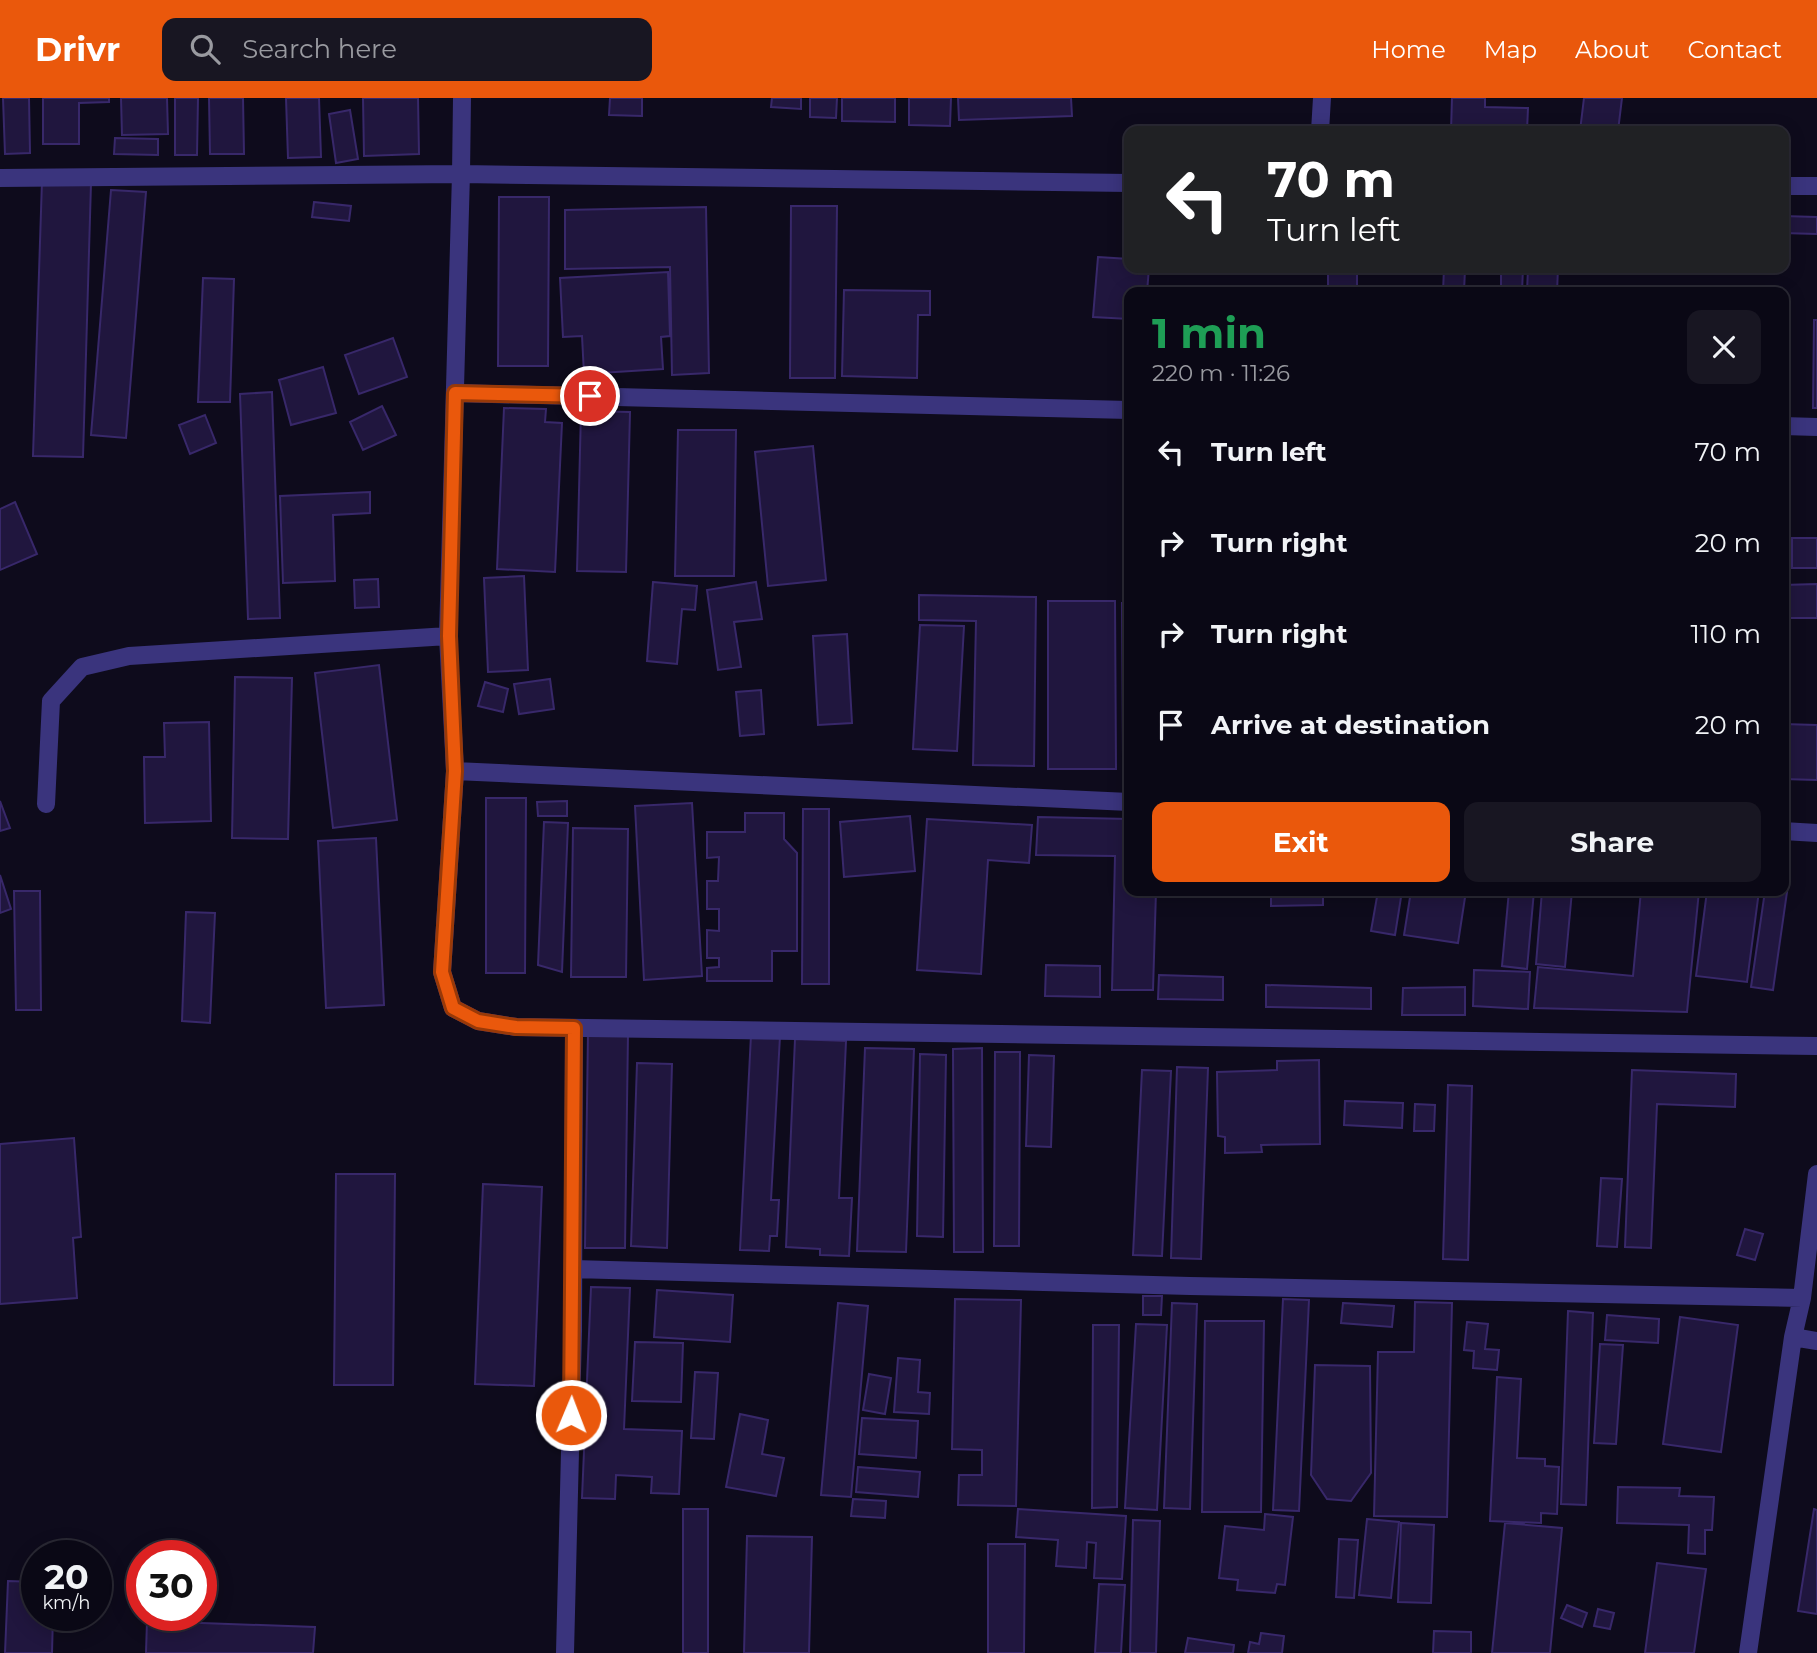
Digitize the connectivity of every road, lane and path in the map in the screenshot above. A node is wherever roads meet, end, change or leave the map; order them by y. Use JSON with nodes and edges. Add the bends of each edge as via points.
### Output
{"nodes":[{"id":1,"x":462,"y":98,"type":"edge"},
{"id":2,"x":1322,"y":98,"type":"edge"},
{"id":3,"x":1320,"y":126,"type":"edge"},
{"id":4,"x":461,"y":174,"type":"junction"},
{"id":5,"x":0,"y":178,"type":"edge"},
{"id":6,"x":1124,"y":183,"type":"edge"},
{"id":7,"x":1789,"y":186,"type":"edge"},
{"id":8,"x":1817,"y":186,"type":"edge"},
{"id":9,"x":455,"y":393,"type":"junction"},
{"id":10,"x":1124,"y":410,"type":"edge"},
{"id":11,"x":1789,"y":426,"type":"edge"},
{"id":12,"x":1817,"y":427,"type":"edge"},
{"id":13,"x":449,"y":636,"type":"junction"},
{"id":14,"x":455,"y":771,"type":"junction"},
{"id":15,"x":1124,"y":802,"type":"edge"},
{"id":16,"x":47,"y":804,"type":"dead end"},
{"id":17,"x":1789,"y":831,"type":"edge"},
{"id":18,"x":1817,"y":833,"type":"edge"},
{"id":19,"x":574,"y":1028,"type":"junction"},
{"id":20,"x":1817,"y":1046,"type":"edge"},
{"id":21,"x":1817,"y":1174,"type":"edge"},
{"id":22,"x":573,"y":1269,"type":"junction"},
{"id":23,"x":1802,"y":1298,"type":"junction"},
{"id":24,"x":1793,"y":1337,"type":"junction"},
{"id":25,"x":1817,"y":1341,"type":"edge"},
{"id":26,"x":565,"y":1653,"type":"edge"},
{"id":27,"x":1748,"y":1653,"type":"edge"}],
"edges":[{"from":1,"to":4,"type":"street"},
{"from":2,"to":3,"type":"street"},
{"from":4,"to":5,"type":"street"},
{"from":4,"to":6,"type":"street"},
{"from":4,"to":9,"type":"street"},
{"from":7,"to":8,"type":"street"},
{"from":9,"to":10,"type":"street"},
{"from":9,"to":13,"type":"street"},
{"from":11,"to":12,"type":"street"},
{"from":13,"to":14,"type":"street"},
{"from":13,"to":16,"type":"street","via":[[129,656],[82,667],[51,701]]},
{"from":14,"to":15,"type":"street"},
{"from":14,"to":19,"type":"street","via":[[442,972],[453,1008],[478,1021]]},
{"from":17,"to":18,"type":"street"},
{"from":19,"to":20,"type":"street"},
{"from":19,"to":22,"type":"street"},
{"from":21,"to":23,"type":"street"},
{"from":22,"to":23,"type":"street"},
{"from":22,"to":26,"type":"street"},
{"from":23,"to":24,"type":"street"},
{"from":24,"to":25,"type":"street"},
{"from":24,"to":27,"type":"street"}]}
